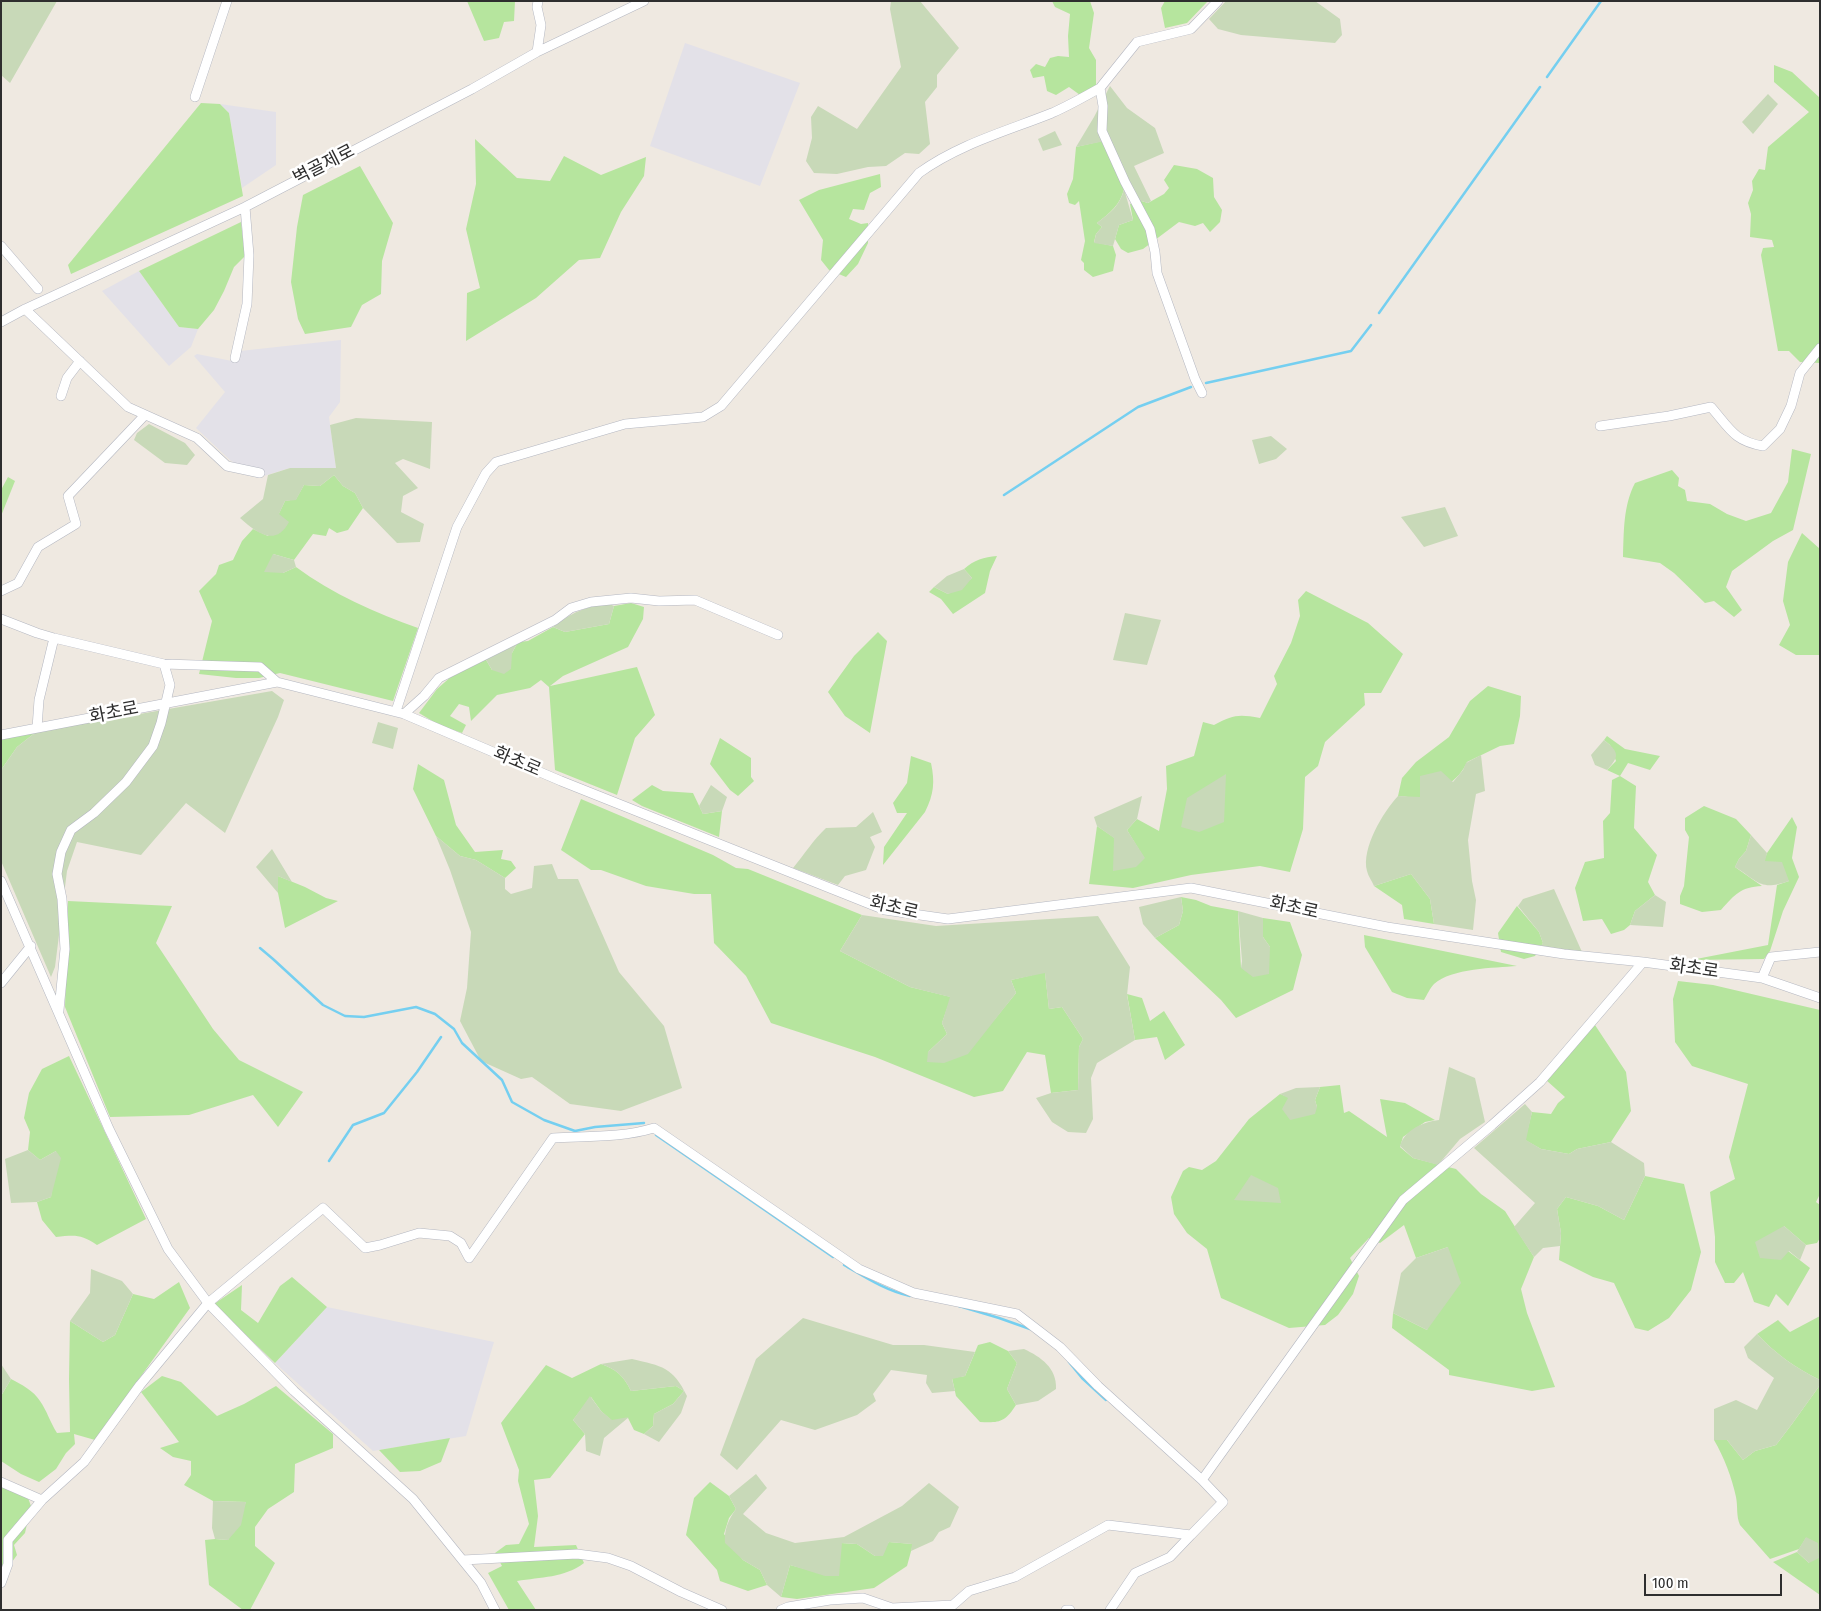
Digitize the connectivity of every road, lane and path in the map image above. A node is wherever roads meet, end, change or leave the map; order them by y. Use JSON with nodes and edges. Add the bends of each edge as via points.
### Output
{"nodes":[{"id":1,"x":227,"y":1,"type":"edge"},
{"id":2,"x":538,"y":1,"type":"edge"},
{"id":3,"x":644,"y":1,"type":"edge"},
{"id":4,"x":1218,"y":1,"type":"edge"},
{"id":5,"x":537,"y":52,"type":"junction"},
{"id":6,"x":1100,"y":88,"type":"junction"},
{"id":7,"x":195,"y":97,"type":"dead end"},
{"id":8,"x":245,"y":207,"type":"junction"},
{"id":9,"x":1,"y":246,"type":"edge"},
{"id":10,"x":38,"y":289,"type":"dead end"},
{"id":11,"x":25,"y":309,"type":"junction"},
{"id":12,"x":1,"y":322,"type":"edge"},
{"id":13,"x":1820,"y":348,"type":"edge"},
{"id":14,"x":235,"y":358,"type":"dead end"},
{"id":15,"x":80,"y":361,"type":"junction"},
{"id":16,"x":1202,"y":393,"type":"dead end"},
{"id":17,"x":61,"y":396,"type":"dead end"},
{"id":18,"x":145,"y":416,"type":"junction"},
{"id":19,"x":1600,"y":426,"type":"dead end"},
{"id":20,"x":260,"y":473,"type":"dead end"},
{"id":21,"x":1,"y":591,"type":"edge"},
{"id":22,"x":1,"y":618,"type":"edge"},
{"id":23,"x":778,"y":635,"type":"dead end"},
{"id":24,"x":54,"y":638,"type":"junction"},
{"id":25,"x":164,"y":664,"type":"junction"},
{"id":26,"x":278,"y":682,"type":"junction"},
{"id":27,"x":166,"y":703,"type":"junction"},
{"id":28,"x":400,"y":713,"type":"junction"},
{"id":29,"x":37,"y":728,"type":"junction"},
{"id":30,"x":1,"y":735,"type":"edge"},
{"id":31,"x":1,"y":880,"type":"edge"},
{"id":32,"x":31,"y":946,"type":"junction"},
{"id":33,"x":1820,"y":952,"type":"edge"},
{"id":34,"x":1643,"y":962,"type":"junction"},
{"id":35,"x":1762,"y":978,"type":"junction"},
{"id":36,"x":1,"y":983,"type":"edge"},
{"id":37,"x":1820,"y":998,"type":"edge"},
{"id":38,"x":59,"y":1012,"type":"junction"},
{"id":39,"x":208,"y":1303,"type":"junction"},
{"id":40,"x":1202,"y":1480,"type":"junction"},
{"id":41,"x":1,"y":1482,"type":"edge"},
{"id":42,"x":42,"y":1500,"type":"junction"},
{"id":43,"x":1191,"y":1535,"type":"junction"},
{"id":44,"x":463,"y":1560,"type":"junction"},
{"id":45,"x":1,"y":1583,"type":"edge"},
{"id":46,"x":495,"y":1610,"type":"edge"},
{"id":47,"x":722,"y":1610,"type":"edge"},
{"id":48,"x":781,"y":1610,"type":"edge"},
{"id":49,"x":1066,"y":1610,"type":"edge"},
{"id":50,"x":1070,"y":1610,"type":"edge"},
{"id":51,"x":1110,"y":1610,"type":"edge"}],
"edges":[{"from":1,"to":7,"type":"street"},
{"from":2,"to":5,"type":"street","via":[[541,24]]},
{"from":3,"to":5,"type":"street","name":"벽골제로"},
{"from":4,"to":6,"type":"street","via":[[1191,29],[1137,42]]},
{"from":5,"to":8,"type":"street","name":"벽골제로"},
{"from":6,"to":16,"type":"street","via":[[1102,131],[1150,229],[1157,273]]},
{"from":6,"to":28,"type":"street","via":[[1052,112],[973,142],[920,172],[721,406],[703,417],[625,424],[496,462],[486,473],[457,527]]},
{"from":8,"to":11,"type":"street","name":"벽골제로"},
{"from":8,"to":14,"type":"street","via":[[249,255],[247,304]]},
{"from":9,"to":10,"type":"street"},
{"from":11,"to":12,"type":"street","name":"벽골제로"},
{"from":11,"to":15,"type":"street"},
{"from":13,"to":19,"type":"street","via":[[1800,373],[1791,406],[1780,429],[1764,446],[1739,439],[1711,407]]},
{"from":15,"to":17,"type":"street","via":[[67,378]]},
{"from":15,"to":18,"type":"street","via":[[128,407]]},
{"from":18,"to":20,"type":"street","via":[[197,438],[227,466]]},
{"from":18,"to":21,"type":"street","via":[[68,496],[76,524],[38,547],[18,583]]},
{"from":22,"to":24,"type":"street"},
{"from":23,"to":28,"type":"street","via":[[695,600],[631,598],[591,602],[571,608],[555,620],[439,678],[424,696]]},
{"from":24,"to":25,"type":"street"},
{"from":24,"to":29,"type":"street","via":[[38,700]]},
{"from":25,"to":26,"type":"street","via":[[260,667]]},
{"from":25,"to":27,"type":"street","via":[[170,685]]},
{"from":26,"to":27,"type":"street","name":"화초로"},
{"from":26,"to":28,"type":"street","name":"화초로"},
{"from":27,"to":29,"type":"street","name":"화초로"},
{"from":27,"to":38,"type":"street","via":[[152,746],[126,782],[71,830],[61,852],[57,874],[62,899],[64,949]]},
{"from":28,"to":34,"type":"street","name":"화초로","via":[[885,910],[948,919],[1191,888],[1387,928]]},
{"from":29,"to":30,"type":"street","name":"화초로"},
{"from":31,"to":32,"type":"street"},
{"from":32,"to":36,"type":"street"},
{"from":32,"to":38,"type":"street"},
{"from":33,"to":35,"type":"street","via":[[1770,957]]},
{"from":34,"to":35,"type":"street","name":"화초로"},
{"from":34,"to":40,"type":"street","via":[[1540,1082],[1402,1200]]},
{"from":35,"to":37,"type":"street","name":"화초로"},
{"from":38,"to":39,"type":"street","via":[[109,1129],[168,1249]]},
{"from":39,"to":40,"type":"street","via":[[322,1208],[365,1248],[419,1233],[442,1235],[461,1243],[469,1258],[553,1138],[602,1137],[654,1128],[858,1269],[914,1293],[1017,1314],[1060,1347]]},
{"from":39,"to":42,"type":"street","via":[[140,1385],[84,1462]]},
{"from":39,"to":44,"type":"street","via":[[294,1391],[413,1499]]},
{"from":40,"to":43,"type":"street","via":[[1223,1502]]},
{"from":41,"to":42,"type":"street"},
{"from":42,"to":45,"type":"street","via":[[8,1540],[8,1564]]},
{"from":43,"to":48,"type":"street","via":[[1108,1525],[1015,1577],[969,1591],[953,1605],[892,1608],[864,1598],[830,1600]]},
{"from":43,"to":51,"type":"street","via":[[1170,1556],[1134,1573]]},
{"from":44,"to":46,"type":"street","via":[[481,1583]]},
{"from":44,"to":47,"type":"street","via":[[577,1554],[608,1558]]},
{"from":49,"to":50,"type":"street"}]}
